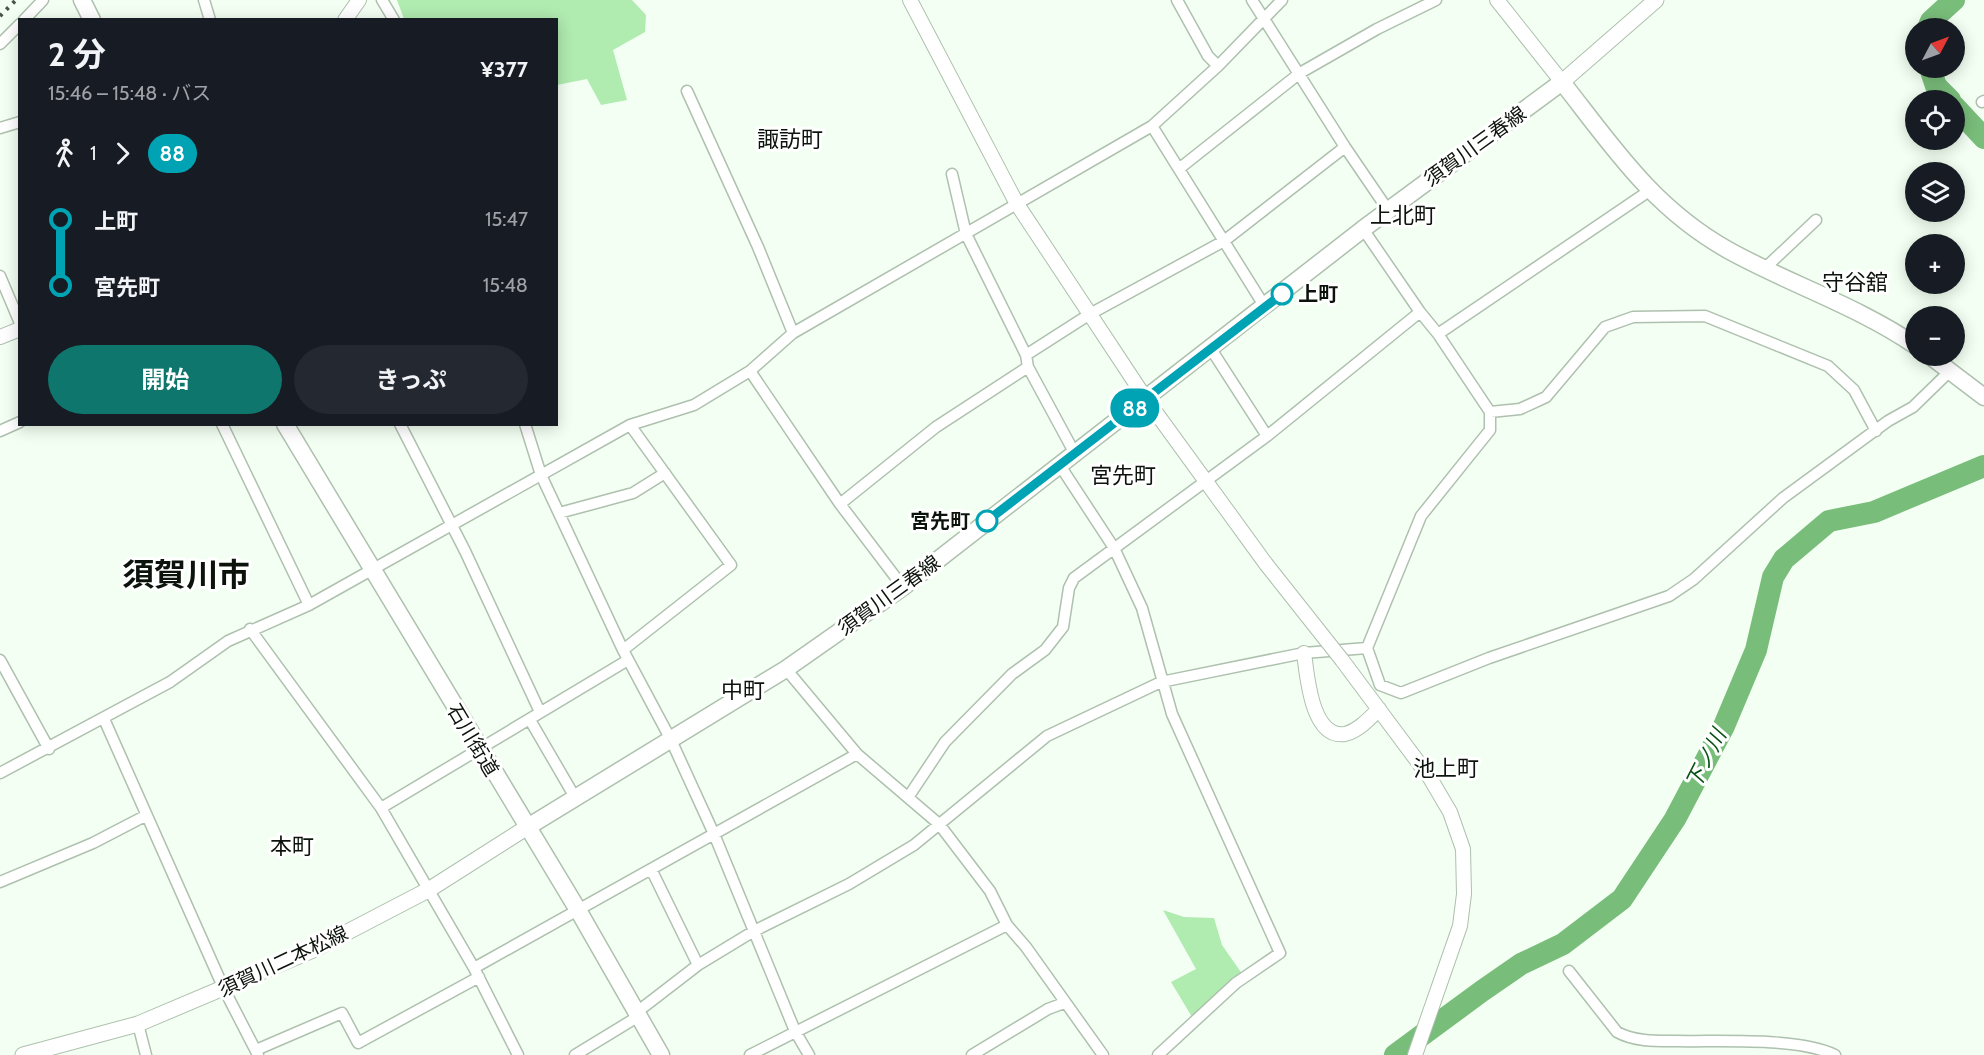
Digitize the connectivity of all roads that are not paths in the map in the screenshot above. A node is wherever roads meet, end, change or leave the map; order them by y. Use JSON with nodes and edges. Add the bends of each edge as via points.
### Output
{"nodes":[{"id":1,"x":43,"y":0,"type":"edge"},
{"id":2,"x":82,"y":0,"type":"edge"},
{"id":3,"x":204,"y":0,"type":"edge"},
{"id":4,"x":359,"y":0,"type":"edge"},
{"id":5,"x":382,"y":0,"type":"edge"},
{"id":6,"x":910,"y":0,"type":"edge"},
{"id":7,"x":1177,"y":0,"type":"edge"},
{"id":8,"x":1252,"y":0,"type":"edge"},
{"id":9,"x":1282,"y":0,"type":"edge"},
{"id":10,"x":1436,"y":0,"type":"edge"},
{"id":11,"x":1497,"y":0,"type":"edge"},
{"id":12,"x":1656,"y":0,"type":"edge"},
{"id":13,"x":26,"y":18,"type":"edge"},
{"id":14,"x":91,"y":18,"type":"edge"},
{"id":15,"x":209,"y":18,"type":"edge"},
{"id":16,"x":346,"y":18,"type":"edge"},
{"id":17,"x":393,"y":18,"type":"edge"},
{"id":18,"x":1263,"y":18,"type":"junction"},
{"id":19,"x":18,"y":26,"type":"edge"},
{"id":20,"x":0,"y":44,"type":"edge"},
{"id":21,"x":1218,"y":66,"type":"junction"},
{"id":22,"x":1300,"y":73,"type":"junction"},
{"id":23,"x":1562,"y":82,"type":"junction"},
{"id":24,"x":687,"y":91,"type":"dead end"},
{"id":25,"x":18,"y":123,"type":"edge"},
{"id":26,"x":1152,"y":126,"type":"junction"},
{"id":27,"x":0,"y":128,"type":"edge"},
{"id":28,"x":1345,"y":147,"type":"junction"},
{"id":29,"x":1180,"y":168,"type":"junction"},
{"id":30,"x":952,"y":174,"type":"dead end"},
{"id":31,"x":1649,"y":191,"type":"junction"},
{"id":32,"x":1017,"y":204,"type":"junction"},
{"id":33,"x":1388,"y":210,"type":"junction"},
{"id":34,"x":1816,"y":220,"type":"dead end"},
{"id":35,"x":1363,"y":229,"type":"junction"},
{"id":36,"x":966,"y":234,"type":"junction"},
{"id":37,"x":1224,"y":241,"type":"junction"},
{"id":38,"x":1764,"y":269,"type":"junction"},
{"id":39,"x":0,"y":276,"type":"edge"},
{"id":40,"x":1265,"y":306,"type":"junction"},
{"id":41,"x":1420,"y":312,"type":"junction"},
{"id":42,"x":1090,"y":314,"type":"junction"},
{"id":43,"x":18,"y":318,"type":"edge"},
{"id":44,"x":18,"y":330,"type":"edge"},
{"id":45,"x":793,"y":333,"type":"junction"},
{"id":46,"x":1438,"y":334,"type":"junction"},
{"id":47,"x":0,"y":338,"type":"edge"},
{"id":48,"x":1905,"y":340,"type":"edge"},
{"id":49,"x":1211,"y":349,"type":"junction"},
{"id":50,"x":1026,"y":355,"type":"junction"},
{"id":51,"x":1945,"y":366,"type":"edge"},
{"id":52,"x":1029,"y":367,"type":"junction"},
{"id":53,"x":1951,"y":370,"type":"junction"},
{"id":54,"x":750,"y":371,"type":"junction"},
{"id":55,"x":1984,"y":397,"type":"edge"},
{"id":56,"x":1146,"y":399,"type":"junction"},
{"id":57,"x":1490,"y":412,"type":"junction"},
{"id":58,"x":18,"y":423,"type":"edge"},
{"id":59,"x":630,"y":425,"type":"junction"},
{"id":60,"x":223,"y":426,"type":"edge"},
{"id":61,"x":286,"y":426,"type":"edge"},
{"id":62,"x":401,"y":426,"type":"edge"},
{"id":63,"x":526,"y":426,"type":"edge"},
{"id":64,"x":0,"y":431,"type":"edge"},
{"id":65,"x":1876,"y":431,"type":"junction"},
{"id":66,"x":1267,"y":436,"type":"junction"},
{"id":67,"x":1074,"y":453,"type":"junction"},
{"id":68,"x":1059,"y":464,"type":"junction"},
{"id":69,"x":665,"y":473,"type":"junction"},
{"id":70,"x":541,"y":475,"type":"junction"},
{"id":71,"x":1206,"y":482,"type":"junction"},
{"id":72,"x":840,"y":504,"type":"junction"},
{"id":73,"x":559,"y":513,"type":"junction"},
{"id":74,"x":451,"y":525,"type":"junction"},
{"id":75,"x":1114,"y":548,"type":"junction"},
{"id":76,"x":370,"y":569,"type":"junction"},
{"id":77,"x":903,"y":587,"type":"junction"},
{"id":78,"x":309,"y":605,"type":"junction"},
{"id":79,"x":250,"y":629,"type":"junction"},
{"id":80,"x":1367,"y":648,"type":"junction"},
{"id":81,"x":623,"y":650,"type":"junction"},
{"id":82,"x":1304,"y":652,"type":"junction"},
{"id":83,"x":0,"y":660,"type":"edge"},
{"id":84,"x":628,"y":660,"type":"junction"},
{"id":85,"x":786,"y":669,"type":"junction"},
{"id":86,"x":1161,"y":682,"type":"junction"},
{"id":87,"x":1379,"y":710,"type":"junction"},
{"id":88,"x":540,"y":712,"type":"junction"},
{"id":89,"x":104,"y":718,"type":"junction"},
{"id":90,"x":530,"y":720,"type":"junction"},
{"id":91,"x":671,"y":740,"type":"junction"},
{"id":92,"x":49,"y":749,"type":"junction"},
{"id":93,"x":479,"y":750,"type":"junction"},
{"id":94,"x":858,"y":754,"type":"junction"},
{"id":95,"x":0,"y":773,"type":"edge"},
{"id":96,"x":909,"y":796,"type":"junction"},
{"id":97,"x":576,"y":799,"type":"junction"},
{"id":98,"x":381,"y":808,"type":"junction"},
{"id":99,"x":146,"y":816,"type":"junction"},
{"id":100,"x":939,"y":824,"type":"junction"},
{"id":101,"x":526,"y":828,"type":"junction"},
{"id":102,"x":714,"y":834,"type":"junction"},
{"id":103,"x":652,"y":871,"type":"junction"},
{"id":104,"x":0,"y":882,"type":"edge"},
{"id":105,"x":430,"y":889,"type":"junction"},
{"id":106,"x":578,"y":910,"type":"junction"},
{"id":107,"x":1007,"y":926,"type":"junction"},
{"id":108,"x":754,"y":932,"type":"junction"},
{"id":109,"x":698,"y":964,"type":"junction"},
{"id":110,"x":1569,"y":971,"type":"dead end"},
{"id":111,"x":476,"y":972,"type":"junction"},
{"id":112,"x":224,"y":989,"type":"junction"},
{"id":113,"x":1064,"y":1003,"type":"junction"},
{"id":114,"x":638,"y":1014,"type":"junction"},
{"id":115,"x":138,"y":1024,"type":"junction"},
{"id":116,"x":795,"y":1031,"type":"junction"},
{"id":117,"x":257,"y":1052,"type":"edge"},
{"id":118,"x":22,"y":1055,"type":"edge"},
{"id":119,"x":146,"y":1055,"type":"edge"},
{"id":120,"x":518,"y":1055,"type":"edge"},
{"id":121,"x":576,"y":1055,"type":"edge"},
{"id":122,"x":661,"y":1055,"type":"edge"},
{"id":123,"x":750,"y":1055,"type":"edge"},
{"id":124,"x":809,"y":1055,"type":"edge"},
{"id":125,"x":972,"y":1055,"type":"edge"},
{"id":126,"x":1103,"y":1055,"type":"edge"},
{"id":127,"x":1158,"y":1055,"type":"edge"},
{"id":128,"x":1415,"y":1055,"type":"edge"},
{"id":129,"x":1835,"y":1055,"type":"edge"}],
"edges":[{"from":1,"to":13,"type":"street"},
{"from":2,"to":14,"type":"main road"},
{"from":3,"to":15,"type":"street"},
{"from":4,"to":16,"type":"street"},
{"from":5,"to":17,"type":"street"},
{"from":6,"to":32,"type":"street"},
{"from":7,"to":21,"type":"street","via":[[1208,56]]},
{"from":8,"to":18,"type":"street"},
{"from":9,"to":18,"type":"street"},
{"from":10,"to":22,"type":"street","via":[[1377,28]]},
{"from":11,"to":23,"type":"street"},
{"from":12,"to":23,"type":"main road"},
{"from":18,"to":21,"type":"street"},
{"from":18,"to":22,"type":"street"},
{"from":19,"to":20,"type":"street"},
{"from":21,"to":26,"type":"street"},
{"from":22,"to":28,"type":"street"},
{"from":22,"to":29,"type":"street"},
{"from":23,"to":31,"type":"main road"},
{"from":23,"to":33,"type":"main road","name":"須賀川三春線"},
{"from":24,"to":45,"type":"street"},
{"from":25,"to":27,"type":"street"},
{"from":26,"to":29,"type":"street"},
{"from":26,"to":32,"type":"street"},
{"from":28,"to":33,"type":"street"},
{"from":28,"to":37,"type":"street"},
{"from":29,"to":37,"type":"street"},
{"from":30,"to":36,"type":"street"},
{"from":31,"to":38,"type":"main road","via":[[1681,219]]},
{"from":31,"to":46,"type":"street"},
{"from":32,"to":36,"type":"street"},
{"from":32,"to":42,"type":"street"},
{"from":33,"to":35,"type":"main road","name":"須賀川三春線"},
{"from":34,"to":38,"type":"street"},
{"from":35,"to":40,"type":"main road","name":"須賀川三春線"},
{"from":35,"to":41,"type":"street"},
{"from":36,"to":45,"type":"street"},
{"from":36,"to":50,"type":"street"},
{"from":37,"to":40,"type":"street"},
{"from":37,"to":42,"type":"street"},
{"from":38,"to":48,"type":"main road"},
{"from":39,"to":43,"type":"street"},
{"from":40,"to":49,"type":"main road","name":"須賀川三春線"},
{"from":41,"to":46,"type":"street"},
{"from":41,"to":66,"type":"street"},
{"from":42,"to":50,"type":"street"},
{"from":42,"to":56,"type":"street"},
{"from":44,"to":47,"type":"street"},
{"from":45,"to":54,"type":"street"},
{"from":46,"to":57,"type":"street"},
{"from":49,"to":56,"type":"main road","name":"須賀川三春線"},
{"from":49,"to":66,"type":"street"},
{"from":50,"to":52,"type":"street"},
{"from":51,"to":53,"type":"main road"},
{"from":52,"to":67,"type":"street"},
{"from":52,"to":72,"type":"street","via":[[936,427]]},
{"from":53,"to":55,"type":"main road"},
{"from":53,"to":65,"type":"street","via":[[1913,408]]},
{"from":54,"to":59,"type":"street","via":[[694,405]]},
{"from":54,"to":72,"type":"street"},
{"from":56,"to":67,"type":"main road","name":"須賀川三春線"},
{"from":56,"to":71,"type":"street"},
{"from":57,"to":65,"type":"street","via":[[1520,409],[1546,397],[1605,327],[1633,317],[1706,316],[1828,366],[1854,390]]},
{"from":57,"to":80,"type":"street","via":[[1490,430],[1421,516]]},
{"from":58,"to":64,"type":"street"},
{"from":59,"to":69,"type":"street"},
{"from":59,"to":70,"type":"street"},
{"from":60,"to":78,"type":"street"},
{"from":61,"to":76,"type":"main road","name":"石川街道"},
{"from":62,"to":74,"type":"street"},
{"from":63,"to":70,"type":"street"},
{"from":65,"to":80,"type":"street","via":[[1784,498],[1694,579],[1669,596],[1401,693],[1380,685]]},
{"from":66,"to":71,"type":"street"},
{"from":67,"to":68,"type":"main road","name":"須賀川三春線"},
{"from":68,"to":75,"type":"street"},
{"from":68,"to":77,"type":"main road","name":"須賀川三春線"},
{"from":69,"to":73,"type":"street","via":[[633,493]]},
{"from":69,"to":81,"type":"street","via":[[731,565]]},
{"from":70,"to":73,"type":"street"},
{"from":70,"to":74,"type":"street"},
{"from":71,"to":75,"type":"street"},
{"from":71,"to":87,"type":"street","bridge":true},
{"from":72,"to":77,"type":"street"},
{"from":73,"to":81,"type":"street"},
{"from":74,"to":76,"type":"street"},
{"from":74,"to":88,"type":"street"},
{"from":75,"to":86,"type":"street","via":[[1142,608]]},
{"from":75,"to":96,"type":"street","via":[[1074,578],[1063,627],[1045,650],[1012,674],[945,742]]},
{"from":76,"to":78,"type":"street"},
{"from":76,"to":93,"type":"main road","name":"石川街道"},
{"from":77,"to":85,"type":"main road","name":"須賀川三春線"},
{"from":78,"to":79,"type":"street"},
{"from":79,"to":89,"type":"street","via":[[170,682]]},
{"from":79,"to":98,"type":"street"},
{"from":80,"to":82,"type":"street"},
{"from":81,"to":84,"type":"street"},
{"from":82,"to":86,"type":"street"},
{"from":82,"to":87,"type":"street","via":[[1311,701],[1321,723],[1332,732],[1344,734],[1359,727]]},
{"from":83,"to":92,"type":"street"},
{"from":84,"to":88,"type":"street"},
{"from":84,"to":91,"type":"street"},
{"from":85,"to":91,"type":"main road","name":"須賀川三春線"},
{"from":85,"to":94,"type":"street"},
{"from":86,"to":100,"type":"street","via":[[1047,736]]},
{"from":86,"to":127,"type":"street","via":[[1280,953],[1236,983]]},
{"from":87,"to":128,"type":"street","via":[[1430,778],[1450,812],[1463,849],[1460,926]]},
{"from":88,"to":90,"type":"street"},
{"from":89,"to":92,"type":"street"},
{"from":89,"to":99,"type":"street"},
{"from":90,"to":93,"type":"street"},
{"from":90,"to":97,"type":"street"},
{"from":91,"to":97,"type":"main road","name":"須賀川三春線"},
{"from":91,"to":102,"type":"street"},
{"from":92,"to":95,"type":"street"},
{"from":93,"to":98,"type":"street"},
{"from":93,"to":101,"type":"main road","name":"石川街道"},
{"from":94,"to":96,"type":"street"},
{"from":94,"to":102,"type":"street"},
{"from":96,"to":100,"type":"street"},
{"from":97,"to":101,"type":"main road","name":"須賀川三春線"},
{"from":98,"to":105,"type":"street"},
{"from":99,"to":104,"type":"street"},
{"from":99,"to":112,"type":"street"},
{"from":100,"to":107,"type":"street","via":[[990,891]]},
{"from":100,"to":108,"type":"street","via":[[914,845],[849,884]]},
{"from":101,"to":105,"type":"main road","name":"須賀川二本松線"},
{"from":101,"to":106,"type":"main road","name":"石川街道"},
{"from":102,"to":103,"type":"street"},
{"from":102,"to":108,"type":"street"},
{"from":103,"to":106,"type":"street"},
{"from":103,"to":109,"type":"street"},
{"from":105,"to":111,"type":"street"},
{"from":105,"to":112,"type":"main road","name":"須賀川二本松線","via":[[313,950]]},
{"from":106,"to":111,"type":"street"},
{"from":106,"to":114,"type":"main road","name":"石川街道"},
{"from":107,"to":113,"type":"street"},
{"from":107,"to":116,"type":"street"},
{"from":108,"to":109,"type":"street"},
{"from":108,"to":116,"type":"street"},
{"from":109,"to":114,"type":"street"},
{"from":110,"to":129,"type":"street","via":[[1623,1036],[1653,1041],[1812,1047]]},
{"from":111,"to":117,"type":"street","via":[[358,1043],[342,1013]]},
{"from":111,"to":120,"type":"street"},
{"from":112,"to":115,"type":"main road","name":"須賀川二本松線"},
{"from":112,"to":117,"type":"street"},
{"from":113,"to":125,"type":"street"},
{"from":113,"to":126,"type":"street"},
{"from":114,"to":121,"type":"street"},
{"from":114,"to":122,"type":"main road","name":"石川街道"},
{"from":115,"to":118,"type":"main road","name":"須賀川二本松線"},
{"from":115,"to":119,"type":"street"},
{"from":116,"to":123,"type":"street"},
{"from":116,"to":124,"type":"street"}]}
